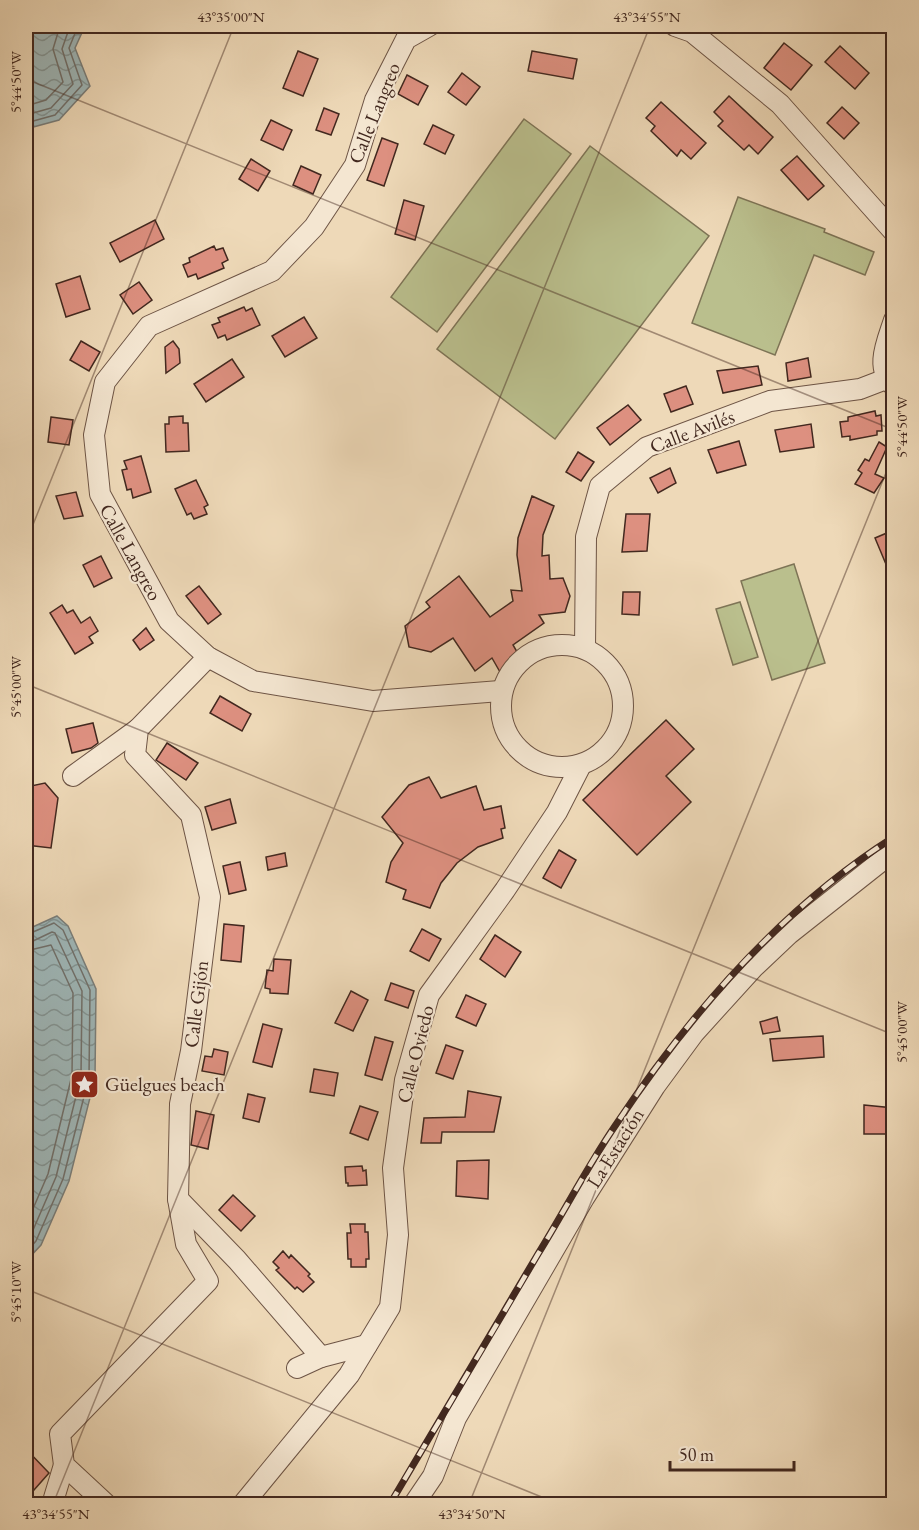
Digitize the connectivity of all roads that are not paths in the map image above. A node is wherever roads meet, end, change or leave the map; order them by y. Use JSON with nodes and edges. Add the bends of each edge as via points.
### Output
{"nodes":[{"id":1,"x":429,"y":26,"type":"edge"},
{"id":2,"x":675,"y":26,"type":"edge"},
{"id":3,"x":894,"y":232,"type":"edge"},
{"id":4,"x":894,"y":320,"type":"edge"},
{"id":5,"x":890,"y":383,"type":"edge"},
{"id":6,"x":585,"y":649,"type":"junction"},
{"id":7,"x":208,"y":657,"type":"junction"},
{"id":8,"x":500,"y":691,"type":"junction"},
{"id":9,"x":138,"y":729,"type":"junction"},
{"id":10,"x":581,"y":765,"type":"junction"},
{"id":11,"x":73,"y":776,"type":"dead end"},
{"id":12,"x":894,"y":851,"type":"edge"},
{"id":13,"x":178,"y":1199,"type":"junction"},
{"id":14,"x":367,"y":1345,"type":"junction"},
{"id":15,"x":321,"y":1357,"type":"junction"},
{"id":16,"x":297,"y":1368,"type":"dead end"},
{"id":17,"x":64,"y":1465,"type":"junction"},
{"id":18,"x":54,"y":1504,"type":"edge"},
{"id":19,"x":106,"y":1504,"type":"edge"},
{"id":20,"x":243,"y":1504,"type":"edge"},
{"id":21,"x":414,"y":1504,"type":"edge"}],
"edges":[{"from":1,"to":7,"type":"street","name":"Calle Langreo","via":[[406,39],[375,100],[355,165],[314,227],[272,272],[149,326],[105,382],[94,435],[100,494],[169,621]]},
{"from":2,"to":3,"type":"street","via":[[692,33],[780,104]]},
{"from":4,"to":5,"type":"street","via":[[882,360]]},
{"from":5,"to":6,"type":"street","name":"Calle Avilés","via":[[758,405],[647,447],[600,486],[586,537]]},
{"from":6,"to":8,"type":"street","via":[[564,644],[543,647],[524,657]]},
{"from":6,"to":10,"type":"street","via":[[603,660],[615,674],[622,691],[623,710],[610,744]]},
{"from":7,"to":8,"type":"street","name":"Calle Langreo","via":[[253,681],[372,701]]},
{"from":7,"to":9,"type":"street"},
{"from":8,"to":10,"type":"street","via":[[504,730],[528,758],[563,768]]},
{"from":9,"to":11,"type":"street"},
{"from":9,"to":13,"type":"street","name":"Calle Gijón","via":[[135,755],[191,815],[210,897],[191,1051],[180,1104]]},
{"from":10,"to":14,"type":"street","name":"Calle Oviedo","via":[[512,881],[429,995],[405,1080],[393,1168],[398,1234],[390,1307]]},
{"from":12,"to":21,"type":"street","name":"La Estación","via":[[789,934],[753,968],[694,1033],[655,1086],[584,1198],[456,1418],[433,1476]]},
{"from":13,"to":15,"type":"street"},
{"from":13,"to":17,"type":"street","name":"Calle Gijón","via":[[186,1244],[208,1281],[60,1434]]},
{"from":14,"to":15,"type":"street"},
{"from":14,"to":20,"type":"street","name":"Calle Oviedo","via":[[342,1384]]},
{"from":15,"to":16,"type":"street"},
{"from":17,"to":18,"type":"street"},
{"from":17,"to":19,"type":"street"}]}
